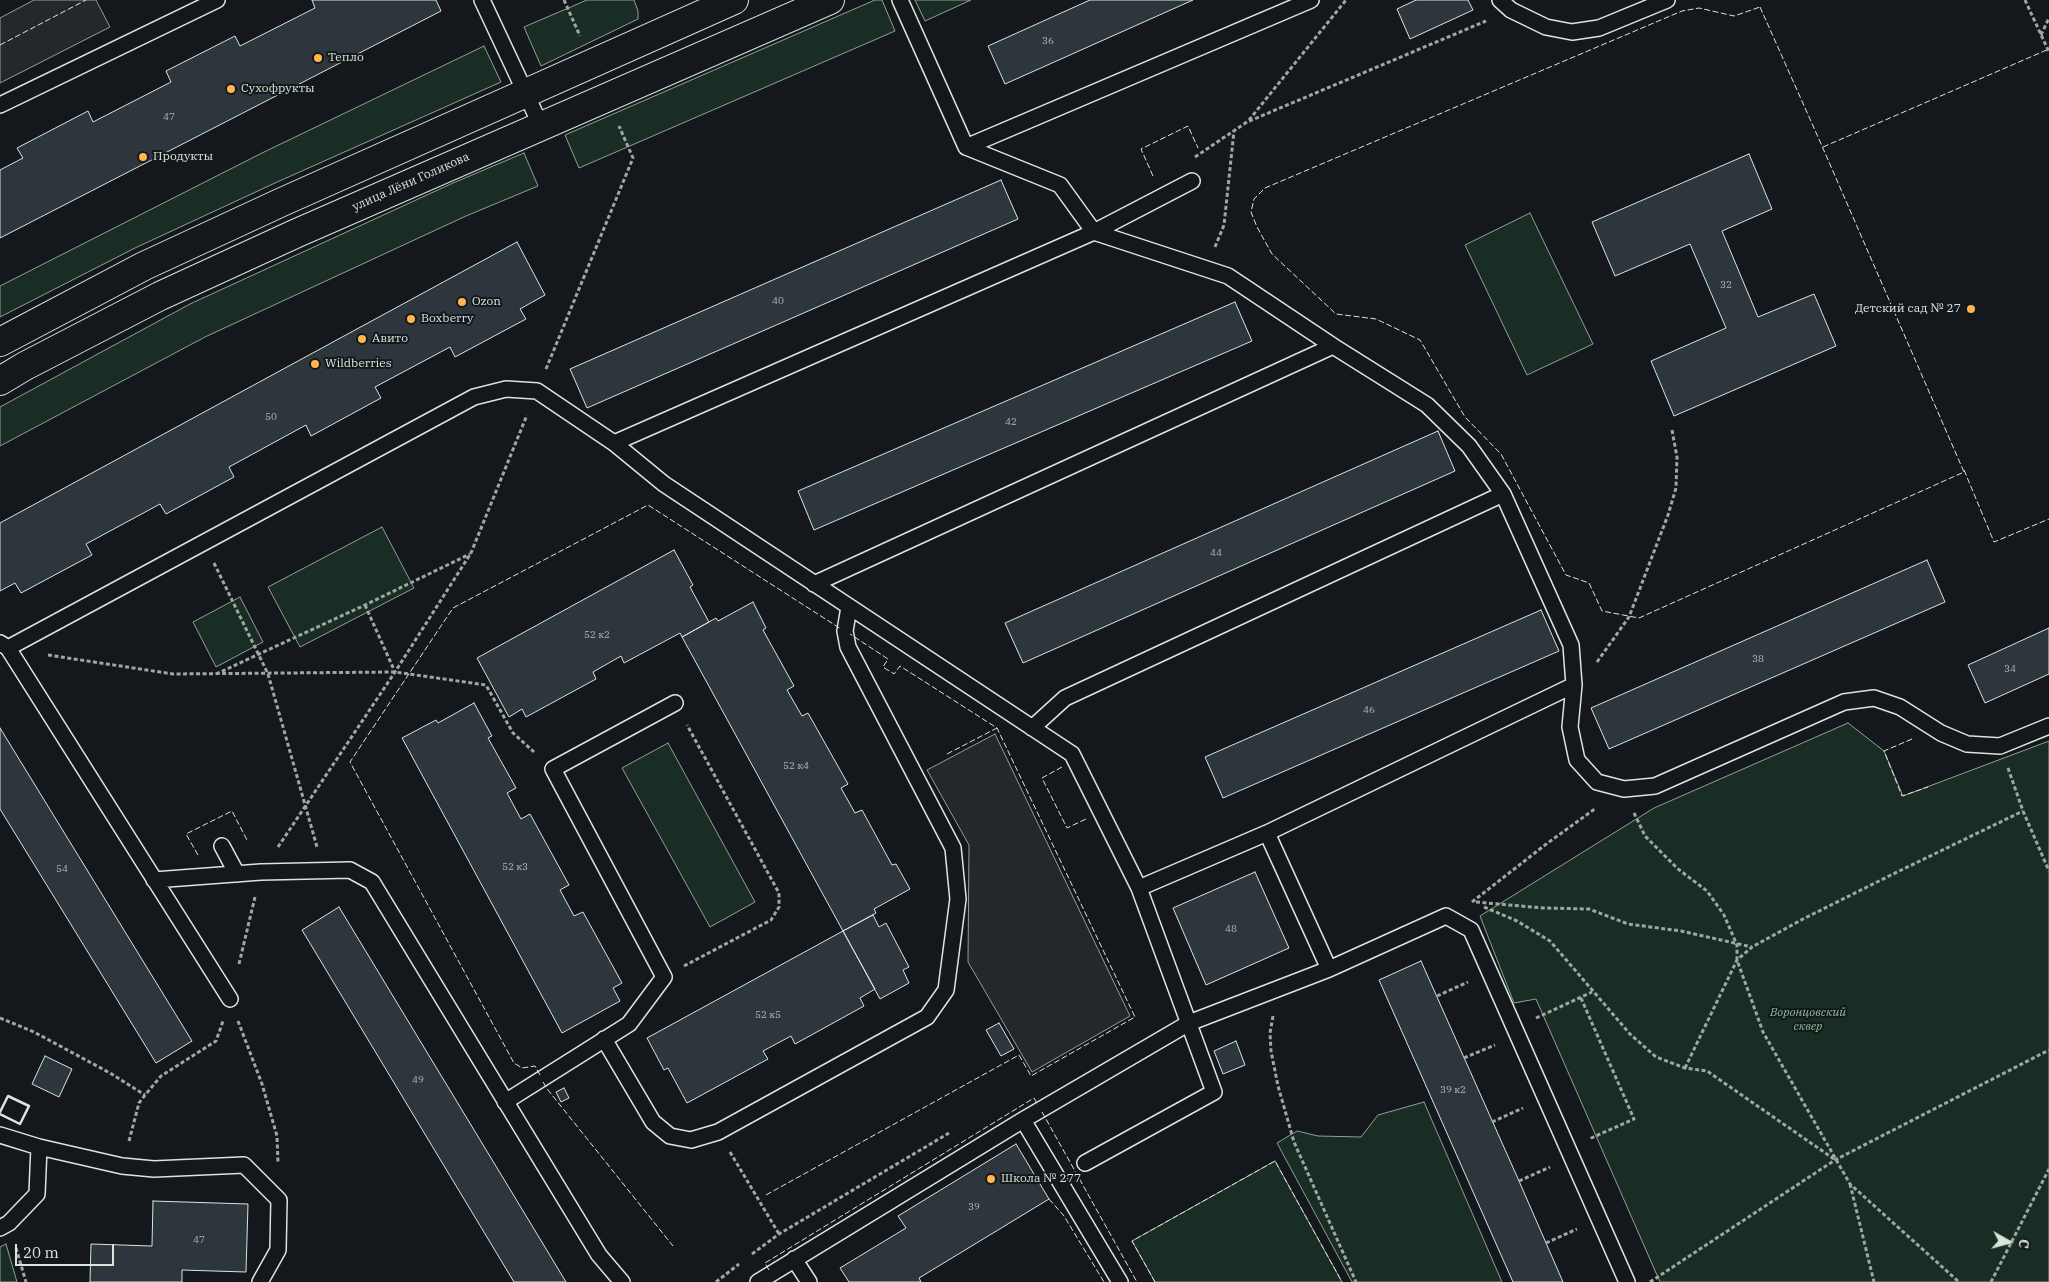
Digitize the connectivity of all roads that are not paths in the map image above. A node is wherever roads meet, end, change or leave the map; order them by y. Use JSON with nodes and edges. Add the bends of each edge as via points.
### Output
{"nodes":[{"id":1,"x":217,"y":0,"type":"edge"},
{"id":2,"x":482,"y":0,"type":"edge"},
{"id":3,"x":734,"y":0,"type":"edge"},
{"id":4,"x":830,"y":0,"type":"edge"},
{"id":5,"x":900,"y":0,"type":"edge"},
{"id":6,"x":1311,"y":0,"type":"edge"},
{"id":7,"x":1667,"y":0,"type":"edge"},
{"id":8,"x":1506,"y":5,"type":"edge"},
{"id":9,"x":525,"y":93,"type":"junction"},
{"id":10,"x":0,"y":105,"type":"edge"},
{"id":11,"x":540,"y":126,"type":"junction"},
{"id":12,"x":966,"y":147,"type":"junction"},
{"id":13,"x":1192,"y":181,"type":"road end"},
{"id":14,"x":1094,"y":232,"type":"junction"},
{"id":15,"x":0,"y":342,"type":"edge"},
{"id":16,"x":1333,"y":346,"type":"junction"},
{"id":17,"x":0,"y":381,"type":"edge"},
{"id":18,"x":614,"y":443,"type":"junction"},
{"id":19,"x":1503,"y":494,"type":"junction"},
{"id":20,"x":814,"y":584,"type":"junction"},
{"id":21,"x":849,"y":607,"type":"junction"},
{"id":22,"x":4,"y":645,"type":"edge"},
{"id":23,"x":1574,"y":685,"type":"junction"},
{"id":24,"x":675,"y":703,"type":"road end"},
{"id":25,"x":2049,"y":726,"type":"edge"},
{"id":26,"x":1032,"y":728,"type":"junction"},
{"id":27,"x":1267,"y":833,"type":"junction"},
{"id":28,"x":222,"y":846,"type":"dead end"},
{"id":29,"x":237,"y":874,"type":"junction"},
{"id":30,"x":154,"y":880,"type":"junction"},
{"id":31,"x":1139,"y":888,"type":"junction"},
{"id":32,"x":1328,"y":969,"type":"junction"},
{"id":33,"x":230,"y":1000,"type":"road end"},
{"id":34,"x":1189,"y":1023,"type":"junction"},
{"id":35,"x":604,"y":1039,"type":"junction"},
{"id":36,"x":505,"y":1102,"type":"junction"},
{"id":37,"x":1023,"y":1120,"type":"junction"},
{"id":38,"x":0,"y":1135,"type":"edge"},
{"id":39,"x":39,"y":1146,"type":"junction"},
{"id":40,"x":1085,"y":1162,"type":"dead end"},
{"id":41,"x":4,"y":1226,"type":"edge"},
{"id":42,"x":794,"y":1259,"type":"junction"},
{"id":43,"x":260,"y":1282,"type":"edge"},
{"id":44,"x":622,"y":1282,"type":"edge"},
{"id":45,"x":758,"y":1282,"type":"edge"},
{"id":46,"x":809,"y":1282,"type":"edge"},
{"id":47,"x":1120,"y":1282,"type":"edge"},
{"id":48,"x":1627,"y":1282,"type":"edge"}],
"edges":[{"from":1,"to":10,"type":"lane"},
{"from":2,"to":9,"type":"lane"},
{"from":3,"to":9,"type":"street"},
{"from":4,"to":11,"type":"street","name":"улица Лёни Голикова"},
{"from":5,"to":12,"type":"lane"},
{"from":6,"to":12,"type":"lane"},
{"from":7,"to":8,"type":"lane","via":[[1599,28],[1572,32],[1546,27]]},
{"from":9,"to":11,"type":"lane"},
{"from":9,"to":15,"type":"street","via":[[152,262]]},
{"from":11,"to":17,"type":"street","name":"улица Лёни Голикова","via":[[160,296]]},
{"from":12,"to":14,"type":"lane","via":[[1060,185]]},
{"from":13,"to":14,"type":"lane"},
{"from":14,"to":16,"type":"lane","via":[[1228,276]]},
{"from":14,"to":18,"type":"lane"},
{"from":16,"to":19,"type":"lane","via":[[1427,405],[1469,446]]},
{"from":16,"to":20,"type":"lane"},
{"from":18,"to":20,"type":"lane","via":[[664,484]]},
{"from":18,"to":22,"type":"lane","via":[[537,391],[506,389],[474,397],[204,543]]},
{"from":19,"to":23,"type":"lane","via":[[1571,645]]},
{"from":19,"to":26,"type":"lane","via":[[1065,698]]},
{"from":20,"to":21,"type":"lane"},
{"from":21,"to":26,"type":"lane"},
{"from":21,"to":35,"type":"lane","via":[[845,631],[848,647],[953,848],[958,899],[946,990],[927,1017],[718,1132],[691,1140],[670,1136],[653,1122]]},
{"from":22,"to":30,"type":"lane"},
{"from":23,"to":25,"type":"lane","via":[[1570,727],[1577,760],[1597,782],[1624,789],[1655,786],[1844,702],[1874,698],[1900,707],[1941,733],[1967,744],[2000,746]]},
{"from":23,"to":27,"type":"lane"},
{"from":24,"to":35,"type":"lane","via":[[553,769],[664,977],[629,1024]]},
{"from":26,"to":31,"type":"lane","via":[[1072,754]]},
{"from":27,"to":31,"type":"lane"},
{"from":27,"to":32,"type":"lane"},
{"from":28,"to":29,"type":"lane"},
{"from":29,"to":30,"type":"lane"},
{"from":29,"to":36,"type":"lane","via":[[350,870],[372,882]]},
{"from":30,"to":33,"type":"lane"},
{"from":31,"to":34,"type":"lane"},
{"from":32,"to":34,"type":"lane"},
{"from":32,"to":48,"type":"lane","via":[[1446,916],[1471,930]]},
{"from":34,"to":37,"type":"lane"},
{"from":34,"to":40,"type":"lane","via":[[1214,1092]]},
{"from":35,"to":36,"type":"lane"},
{"from":36,"to":44,"type":"lane","via":[[599,1255]]},
{"from":37,"to":42,"type":"lane"},
{"from":37,"to":47,"type":"lane"},
{"from":38,"to":39,"type":"lane"},
{"from":39,"to":41,"type":"lane","via":[[37,1194]]},
{"from":39,"to":43,"type":"lane","via":[[122,1166],[154,1169],[244,1165],[279,1200],[278,1250]]},
{"from":42,"to":45,"type":"lane"},
{"from":42,"to":46,"type":"lane"}]}
